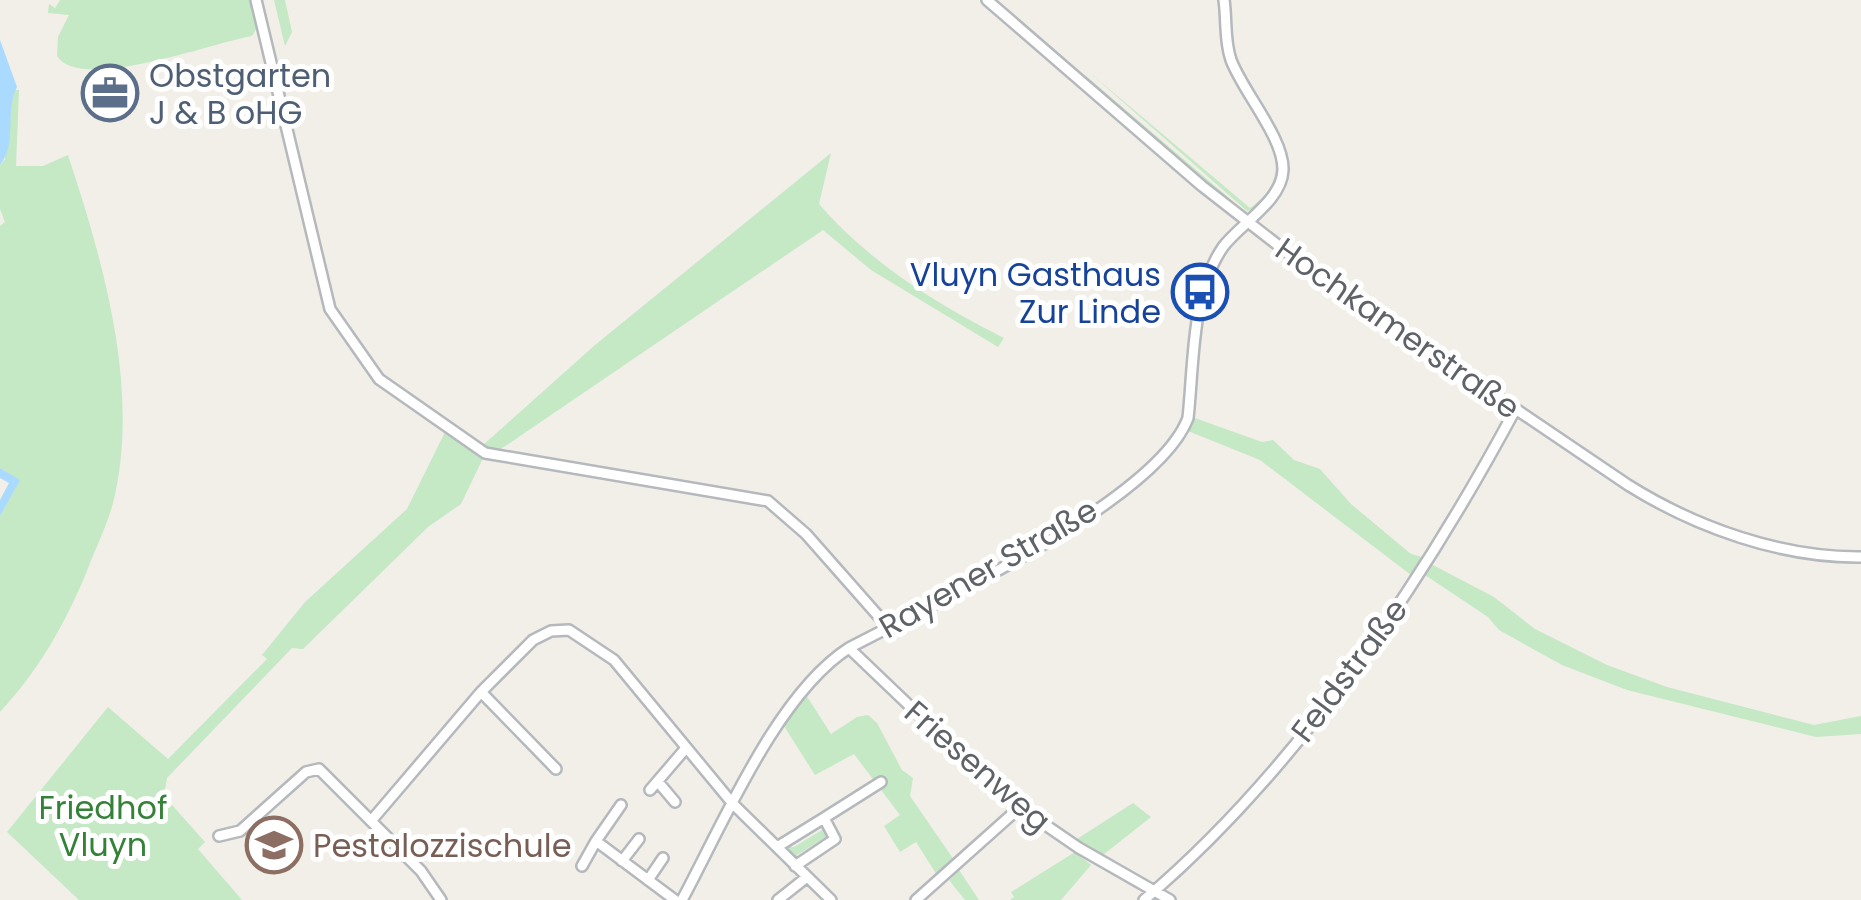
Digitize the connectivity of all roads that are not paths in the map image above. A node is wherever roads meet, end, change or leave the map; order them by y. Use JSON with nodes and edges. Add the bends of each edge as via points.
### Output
{"nodes":[{"id":1,"x":256,"y":0,"type":"edge"},
{"id":2,"x":986,"y":0,"type":"edge"},
{"id":3,"x":1224,"y":0,"type":"edge"},
{"id":4,"x":1246,"y":221,"type":"junction"},
{"id":5,"x":1515,"y":410,"type":"junction"},
{"id":6,"x":1861,"y":557,"type":"edge"},
{"id":7,"x":888,"y":627,"type":"junction"},
{"id":8,"x":849,"y":648,"type":"junction"},
{"id":9,"x":481,"y":692,"type":"junction"},
{"id":10,"x":686,"y":748,"type":"junction"},
{"id":11,"x":556,"y":769,"type":"dead end"},
{"id":12,"x":881,"y":782,"type":"dead end"},
{"id":13,"x":675,"y":802,"type":"dead end"},
{"id":14,"x":733,"y":804,"type":"junction"},
{"id":15,"x":621,"y":806,"type":"dead end"},
{"id":16,"x":1019,"y":808,"type":"junction"},
{"id":17,"x":824,"y":818,"type":"junction"},
{"id":18,"x":371,"y":821,"type":"junction"},
{"id":19,"x":220,"y":836,"type":"dead end"},
{"id":20,"x":639,"y":838,"type":"dead end"},
{"id":21,"x":596,"y":841,"type":"junction"},
{"id":22,"x":777,"y":847,"type":"junction"},
{"id":23,"x":664,"y":858,"type":"dead end"},
{"id":24,"x":622,"y":861,"type":"junction"},
{"id":25,"x":582,"y":866,"type":"dead end"},
{"id":26,"x":795,"y":866,"type":"junction"},
{"id":27,"x":807,"y":877,"type":"junction"},
{"id":28,"x":648,"y":880,"type":"junction"},
{"id":29,"x":1154,"y":891,"type":"junction"},
{"id":30,"x":441,"y":900,"type":"edge"},
{"id":31,"x":679,"y":900,"type":"edge"},
{"id":32,"x":778,"y":900,"type":"edge"},
{"id":33,"x":830,"y":900,"type":"edge"},
{"id":34,"x":916,"y":900,"type":"edge"},
{"id":35,"x":1144,"y":900,"type":"edge"},
{"id":36,"x":1170,"y":900,"type":"edge"}],
"edges":[{"from":1,"to":7,"type":"street","via":[[330,309],[378,379],[485,452],[768,501]]},
{"from":2,"to":4,"type":"street","name":"Hochkamerstraße"},
{"from":3,"to":4,"type":"street","name":"Rayener Straße","via":[[1228,52],[1283,167],[1278,187]]},
{"from":4,"to":5,"type":"street","name":"Hochkamerstraße"},
{"from":4,"to":7,"type":"street","name":"Rayener Straße","via":[[1212,268],[1188,418],[1173,447],[1067,528]]},
{"from":5,"to":6,"type":"street","name":"Hochkamerstraße","via":[[1675,512],[1784,549]]},
{"from":5,"to":29,"type":"street","name":"Feldstraße","via":[[1417,580],[1234,816]]},
{"from":7,"to":8,"type":"street","name":"Rayener Straße"},
{"from":8,"to":14,"type":"street","name":"Rayener Straße","via":[[802,689]]},
{"from":8,"to":16,"type":"street","name":"Friesenweg"},
{"from":9,"to":10,"type":"street","via":[[533,640],[569,630],[614,660]]},
{"from":9,"to":11,"type":"street"},
{"from":9,"to":18,"type":"street"},
{"from":10,"to":13,"type":"street","via":[[654,786]]},
{"from":10,"to":14,"type":"street"},
{"from":12,"to":17,"type":"street"},
{"from":14,"to":22,"type":"street"},
{"from":14,"to":31,"type":"street","name":"Rayener Straße"},
{"from":15,"to":21,"type":"street"},
{"from":16,"to":29,"type":"street","name":"Friesenweg"},
{"from":16,"to":34,"type":"street"},
{"from":17,"to":22,"type":"street"},
{"from":17,"to":26,"type":"street","via":[[835,839]]},
{"from":18,"to":19,"type":"street","via":[[311,769],[240,830]]},
{"from":18,"to":30,"type":"street"},
{"from":20,"to":24,"type":"street"},
{"from":21,"to":24,"type":"street"},
{"from":21,"to":25,"type":"street"},
{"from":22,"to":26,"type":"street"},
{"from":23,"to":28,"type":"street"},
{"from":24,"to":28,"type":"street"},
{"from":26,"to":27,"type":"street"},
{"from":27,"to":32,"type":"street"},
{"from":27,"to":33,"type":"street"},
{"from":28,"to":31,"type":"street"},
{"from":29,"to":35,"type":"street","name":"Feldstraße"},
{"from":29,"to":36,"type":"street","name":"Friesenweg"}]}
